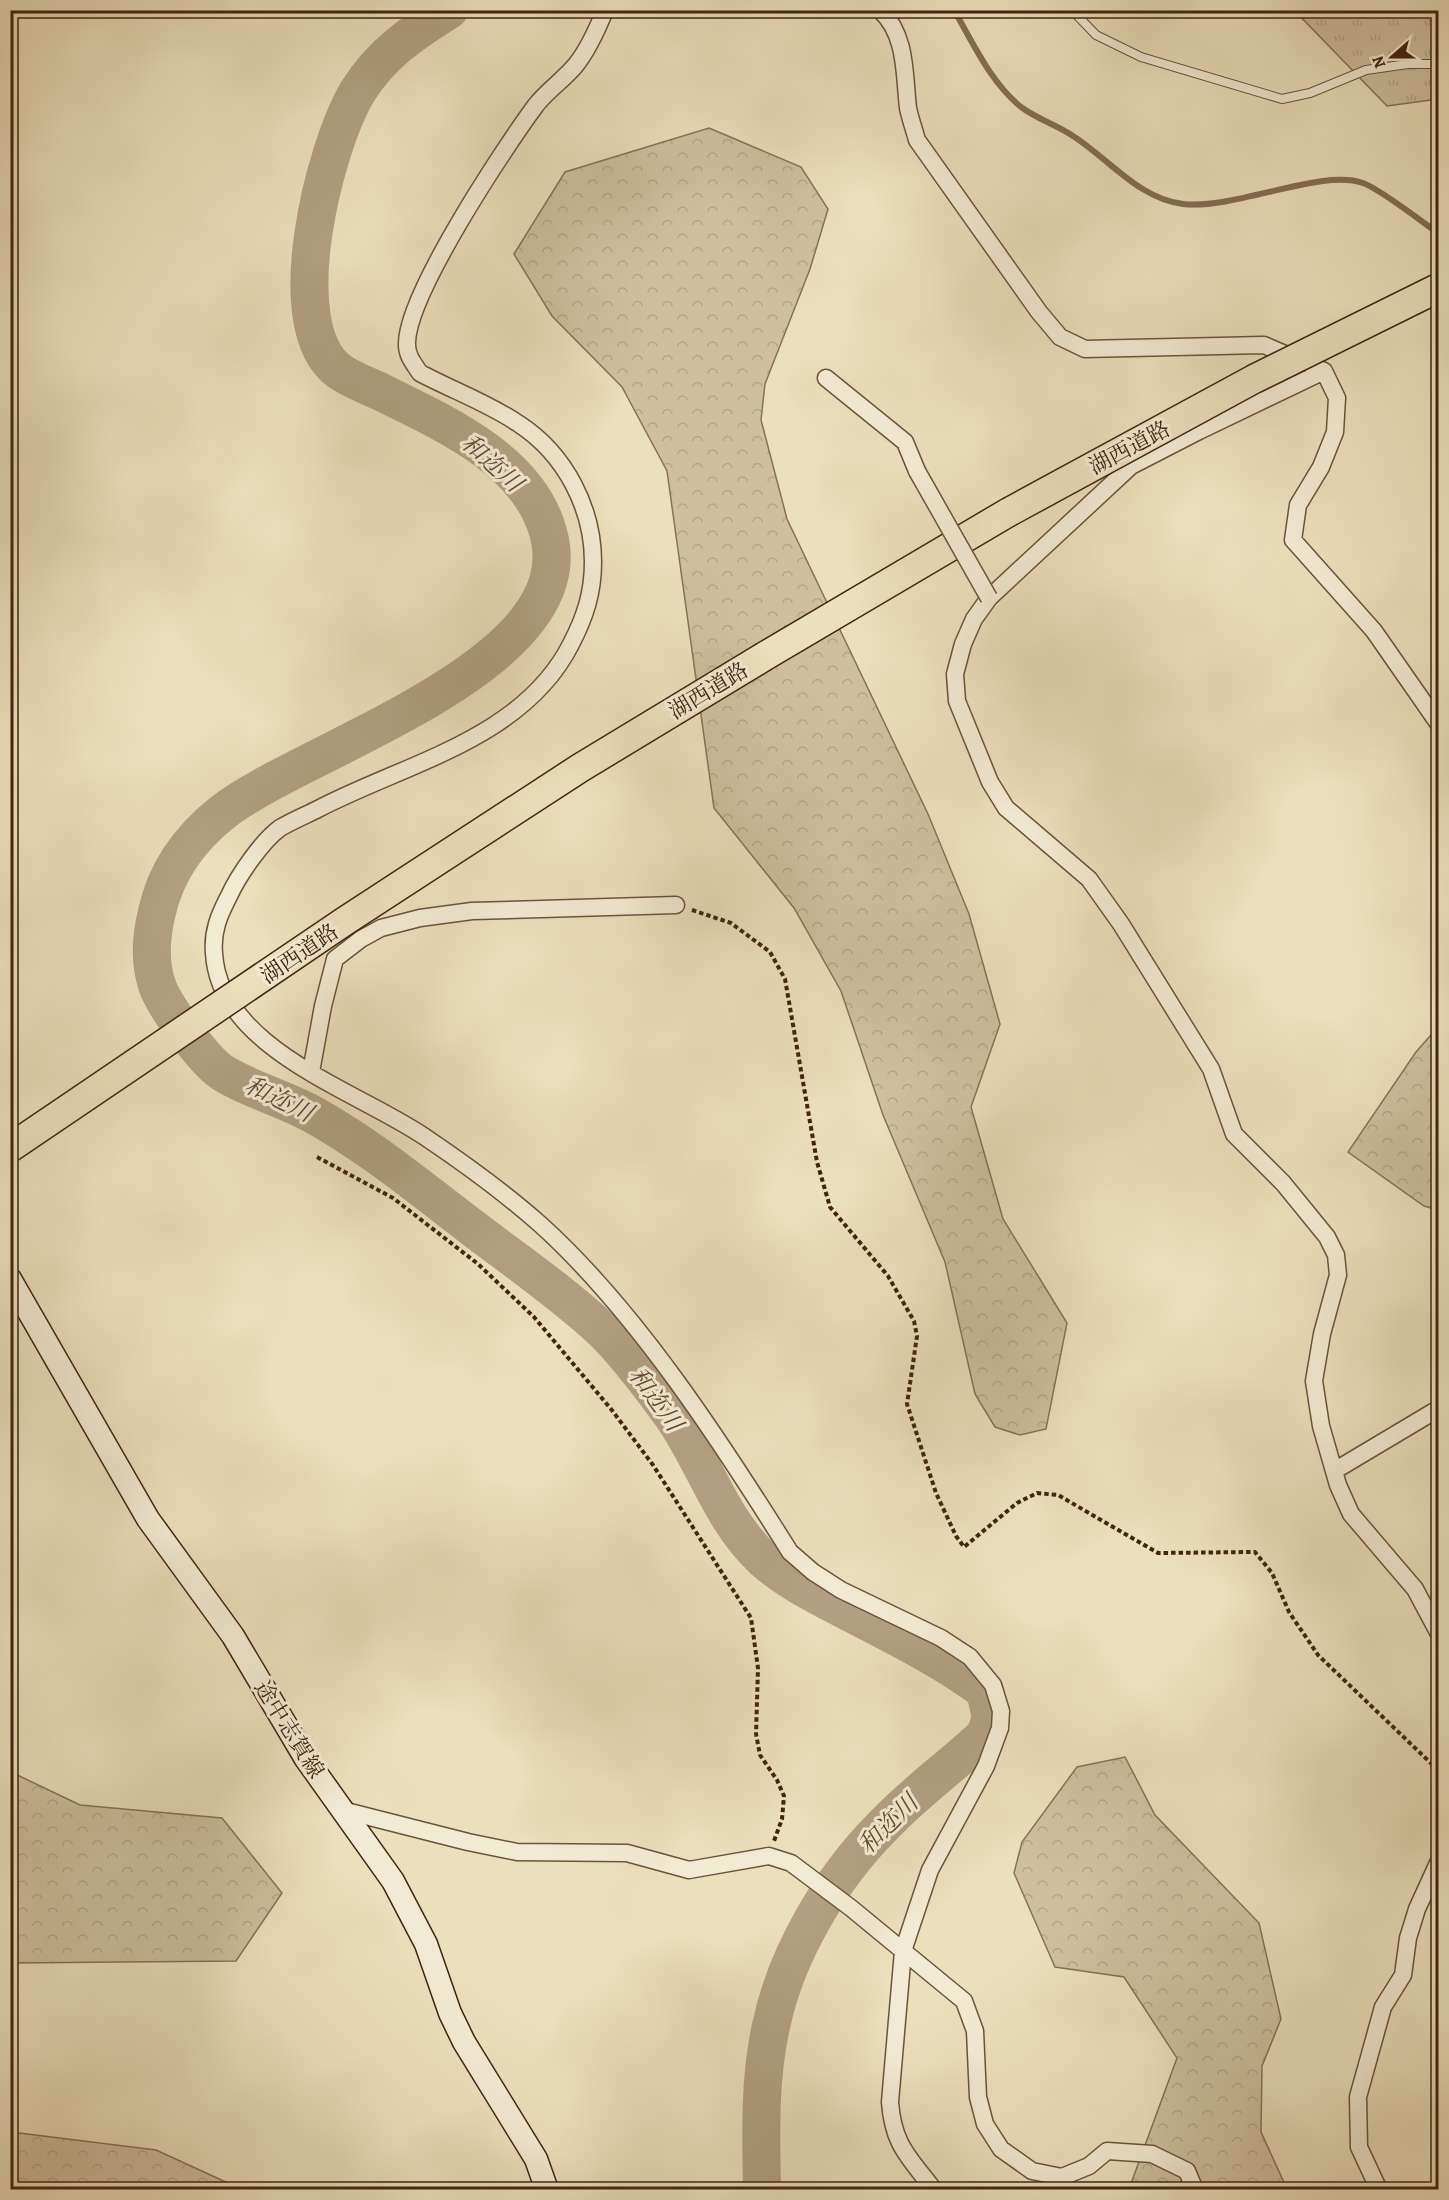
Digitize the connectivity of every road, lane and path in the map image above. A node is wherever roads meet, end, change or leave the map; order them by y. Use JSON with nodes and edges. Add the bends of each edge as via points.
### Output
{"nodes":[{"id":1,"x":605,"y":10,"type":"edge"},
{"id":2,"x":880,"y":10,"type":"edge"},
{"id":3,"x":1072,"y":10,"type":"edge"},
{"id":4,"x":1438,"y":64,"type":"edge"},
{"id":5,"x":1438,"y":288,"type":"edge"},
{"id":6,"x":1324,"y":371,"type":"junction"},
{"id":7,"x":826,"y":378,"type":"dead end"},
{"id":8,"x":989,"y":598,"type":"junction"},
{"id":9,"x":1438,"y":723,"type":"edge"},
{"id":10,"x":676,"y":904,"type":"joint"},
{"id":11,"x":311,"y":1072,"type":"junction"},
{"id":12,"x":10,"y":1148,"type":"edge"},
{"id":13,"x":317,"y":1157,"type":"dead end"},
{"id":14,"x":10,"y":1279,"type":"edge"},
{"id":15,"x":1438,"y":1409,"type":"edge"},
{"id":16,"x":1334,"y":1471,"type":"junction"},
{"id":17,"x":1438,"y":1632,"type":"edge"},
{"id":18,"x":1438,"y":1770,"type":"edge"},
{"id":19,"x":342,"y":1810,"type":"junction"},
{"id":20,"x":769,"y":1856,"type":"junction"},
{"id":21,"x":1438,"y":1863,"type":"edge"},
{"id":22,"x":903,"y":1951,"type":"junction"},
{"id":23,"x":548,"y":2190,"type":"edge"},
{"id":24,"x":934,"y":2190,"type":"edge"},
{"id":25,"x":1195,"y":2190,"type":"edge"},
{"id":26,"x":1379,"y":2190,"type":"edge"}],
"edges":[{"from":1,"to":11,"type":"street","via":[[595,36],[575,66],[537,104],[466,214],[419,297],[407,344],[410,359],[420,373],[520,424],[556,456],[573,483],[593,546],[588,611],[546,683],[508,717],[449,750],[356,789],[277,830],[237,879],[216,923],[214,953],[219,983],[250,1029],[290,1061]]},
{"from":2,"to":6,"type":"street","via":[[890,20],[903,51],[909,110],[917,140],[1060,337],[1085,349],[1264,345]]},
{"from":3,"to":4,"type":"lane","via":[[1096,34],[1141,57],[1282,99],[1310,93],[1366,70]]},
{"from":5,"to":12,"type":"highway","name":"湖西道路","bridge":true,"via":[[1254,379],[1009,512],[765,656],[560,780]]},
{"from":6,"to":8,"type":"street","via":[[1131,466]]},
{"from":6,"to":9,"type":"street","via":[[1337,398],[1335,432],[1321,467],[1298,505],[1293,540],[1374,631]]},
{"from":7,"to":8,"type":"street","bridge":true,"via":[[904,442]]},
{"from":8,"to":16,"type":"street","via":[[974,619],[955,674],[957,701],[990,782],[1006,808],[1089,879],[1211,1069],[1234,1134],[1283,1183],[1327,1237],[1336,1255],[1338,1275],[1314,1381]]},
{"from":10,"to":11,"type":"street","via":[[472,911],[381,928],[335,959]]},
{"from":10,"to":18,"type":"path","via":[[731,923],[770,952],[785,979],[817,1162],[830,1207],[888,1276],[914,1321],[917,1336],[907,1404],[936,1493],[964,1546],[1017,1503],[1037,1493],[1058,1495],[1158,1553],[1255,1552],[1272,1573],[1289,1612],[1318,1655]]},
{"from":11,"to":22,"type":"street","via":[[417,1131],[542,1226],[597,1283],[663,1364],[789,1552],[841,1590],[941,1638],[970,1657],[993,1684],[1001,1711],[1000,1728],[986,1766],[930,1870]]},
{"from":13,"to":20,"type":"path","via":[[393,1198],[478,1264],[534,1317],[653,1465],[751,1617],[758,1668],[756,1734],[760,1755],[784,1796],[782,1819]]},
{"from":14,"to":19,"type":"main road","name":"途中志賀線","via":[[148,1519],[233,1636],[306,1759]]},
{"from":15,"to":16,"type":"street"},
{"from":16,"to":17,"type":"street","via":[[1351,1514],[1415,1589]]},
{"from":19,"to":20,"type":"street","via":[[517,1852],[627,1853],[689,1869]]},
{"from":19,"to":23,"type":"main road","name":"途中志賀線","via":[[393,1881],[426,1944],[460,2032],[536,2159]]},
{"from":20,"to":22,"type":"street","via":[[791,1863]]},
{"from":21,"to":26,"type":"street","via":[[1417,1909],[1403,1975],[1383,2007],[1358,2097],[1359,2147]]},
{"from":22,"to":24,"type":"street","via":[[891,2119],[895,2136]]},
{"from":22,"to":25,"type":"street","via":[[964,2001],[975,2031],[978,2097],[985,2124],[1001,2149],[1032,2171],[1062,2177],[1089,2166],[1107,2151],[1152,2154],[1187,2171]]}]}
